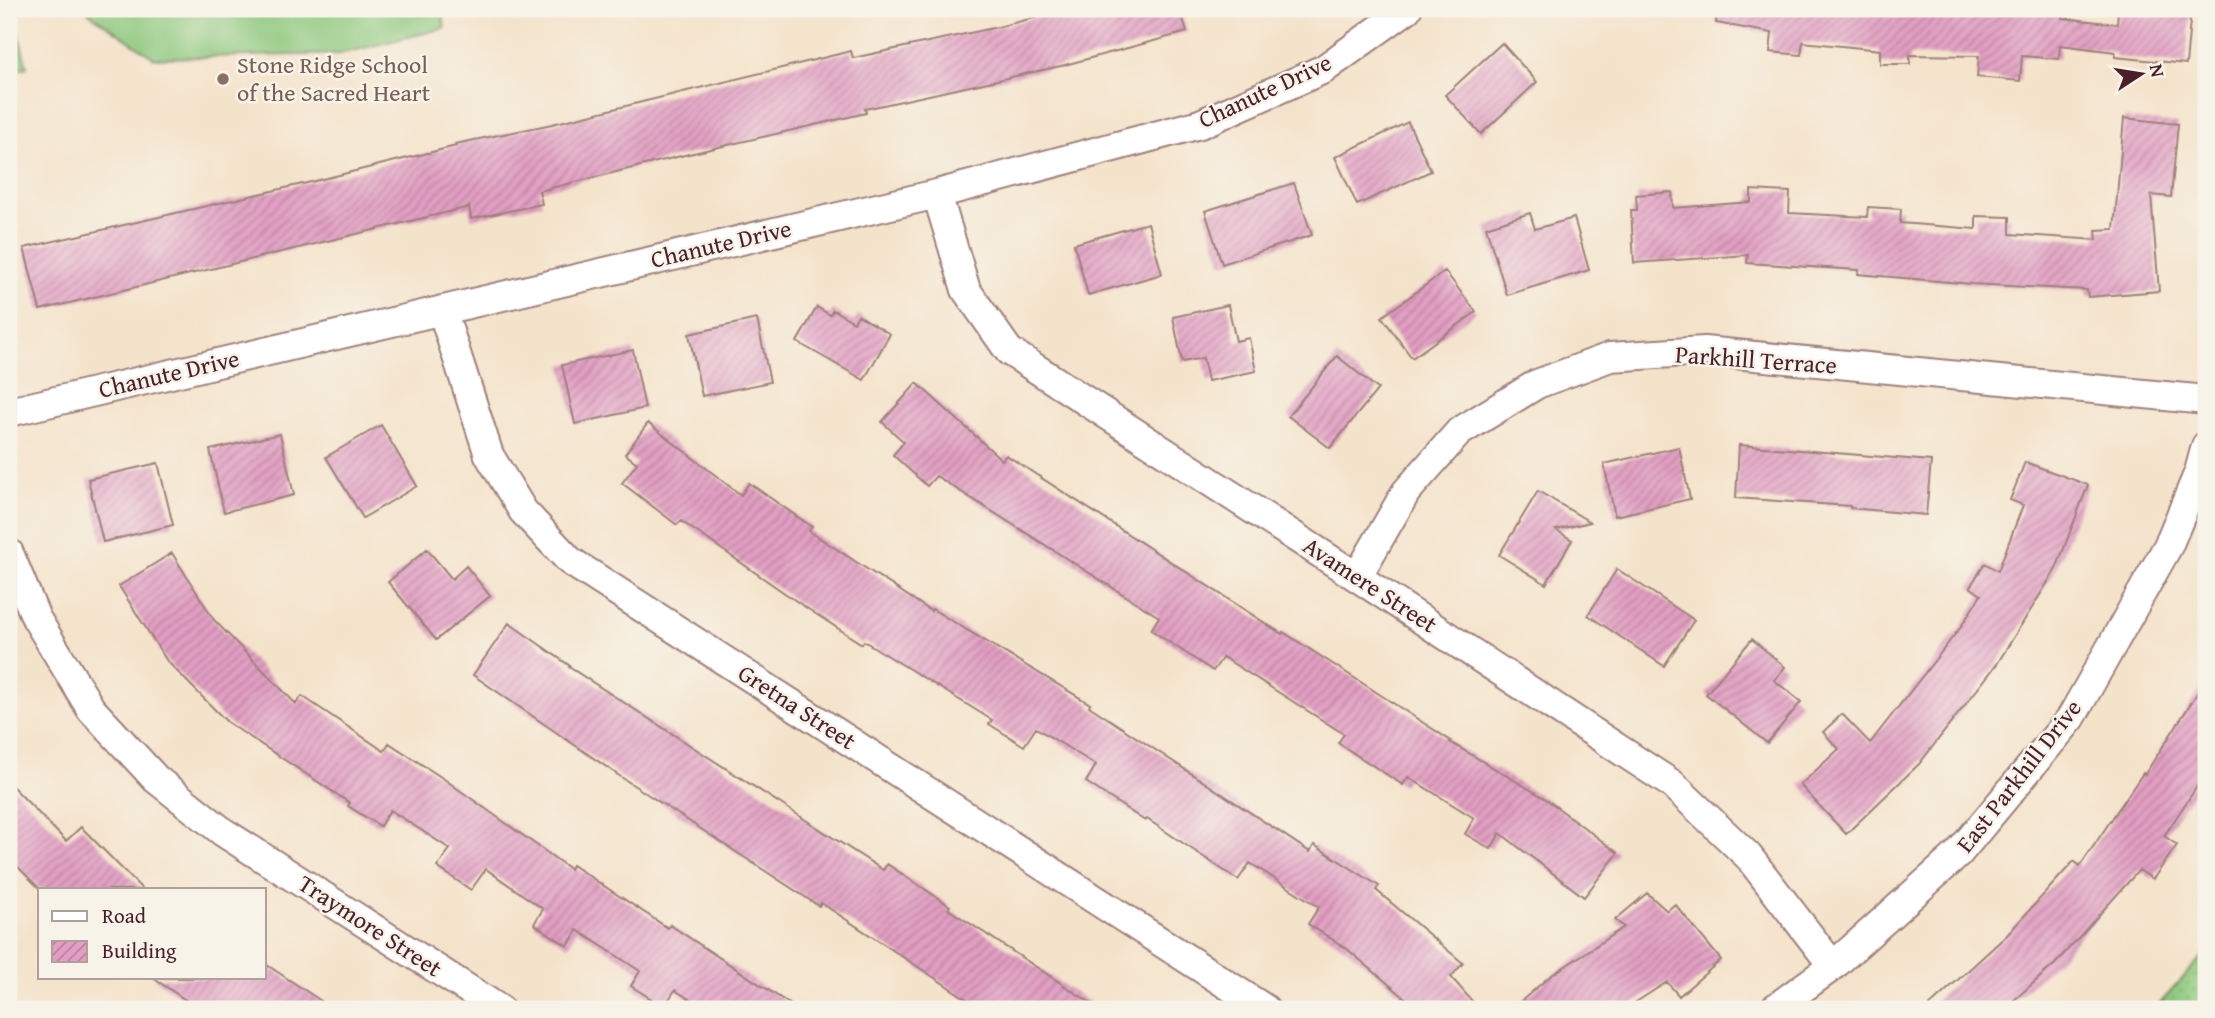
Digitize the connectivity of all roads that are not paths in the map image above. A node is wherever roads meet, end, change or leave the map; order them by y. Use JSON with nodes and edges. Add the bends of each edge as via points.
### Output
{"nodes":[{"id":1,"x":1407,"y":9,"type":"edge"},
{"id":2,"x":937,"y":194,"type":"junction"},
{"id":3,"x":442,"y":310,"type":"junction"},
{"id":4,"x":2206,"y":400,"type":"edge"},
{"id":5,"x":9,"y":412,"type":"edge"},
{"id":6,"x":2206,"y":446,"type":"edge"},
{"id":7,"x":9,"y":553,"type":"edge"},
{"id":8,"x":1357,"y":577,"type":"junction"},
{"id":9,"x":1833,"y":965,"type":"junction"},
{"id":10,"x":499,"y":1009,"type":"edge"},
{"id":11,"x":1265,"y":1009,"type":"edge"},
{"id":12,"x":1774,"y":1009,"type":"edge"}],
"edges":[{"from":1,"to":2,"type":"street","name":"Chanute Drive","via":[[1324,69],[1200,124]]},
{"from":2,"to":3,"type":"street","name":"Chanute Drive"},
{"from":2,"to":8,"type":"street","name":"Avamere Street","via":[[966,290],[1009,351]]},
{"from":3,"to":5,"type":"street","name":"Chanute Drive"},
{"from":3,"to":11,"type":"street","name":"Gretna Street","via":[[489,455],[523,511],[570,561]]},
{"from":4,"to":8,"type":"street","name":"Parkhill Terrace","via":[[1704,351],[1611,357],[1537,384],[1459,432],[1406,492]]},
{"from":6,"to":9,"type":"street","name":"East Parkhill Drive","via":[[2168,546],[2071,718],[1958,854]]},
{"from":7,"to":10,"type":"street","name":"Traymore Street","via":[[36,618],[91,709],[156,779],[223,832]]},
{"from":8,"to":9,"type":"street","name":"Avamere Street","via":[[1672,784],[1748,856]]},
{"from":9,"to":12,"type":"street","name":"East Parkhill Drive"}]}
